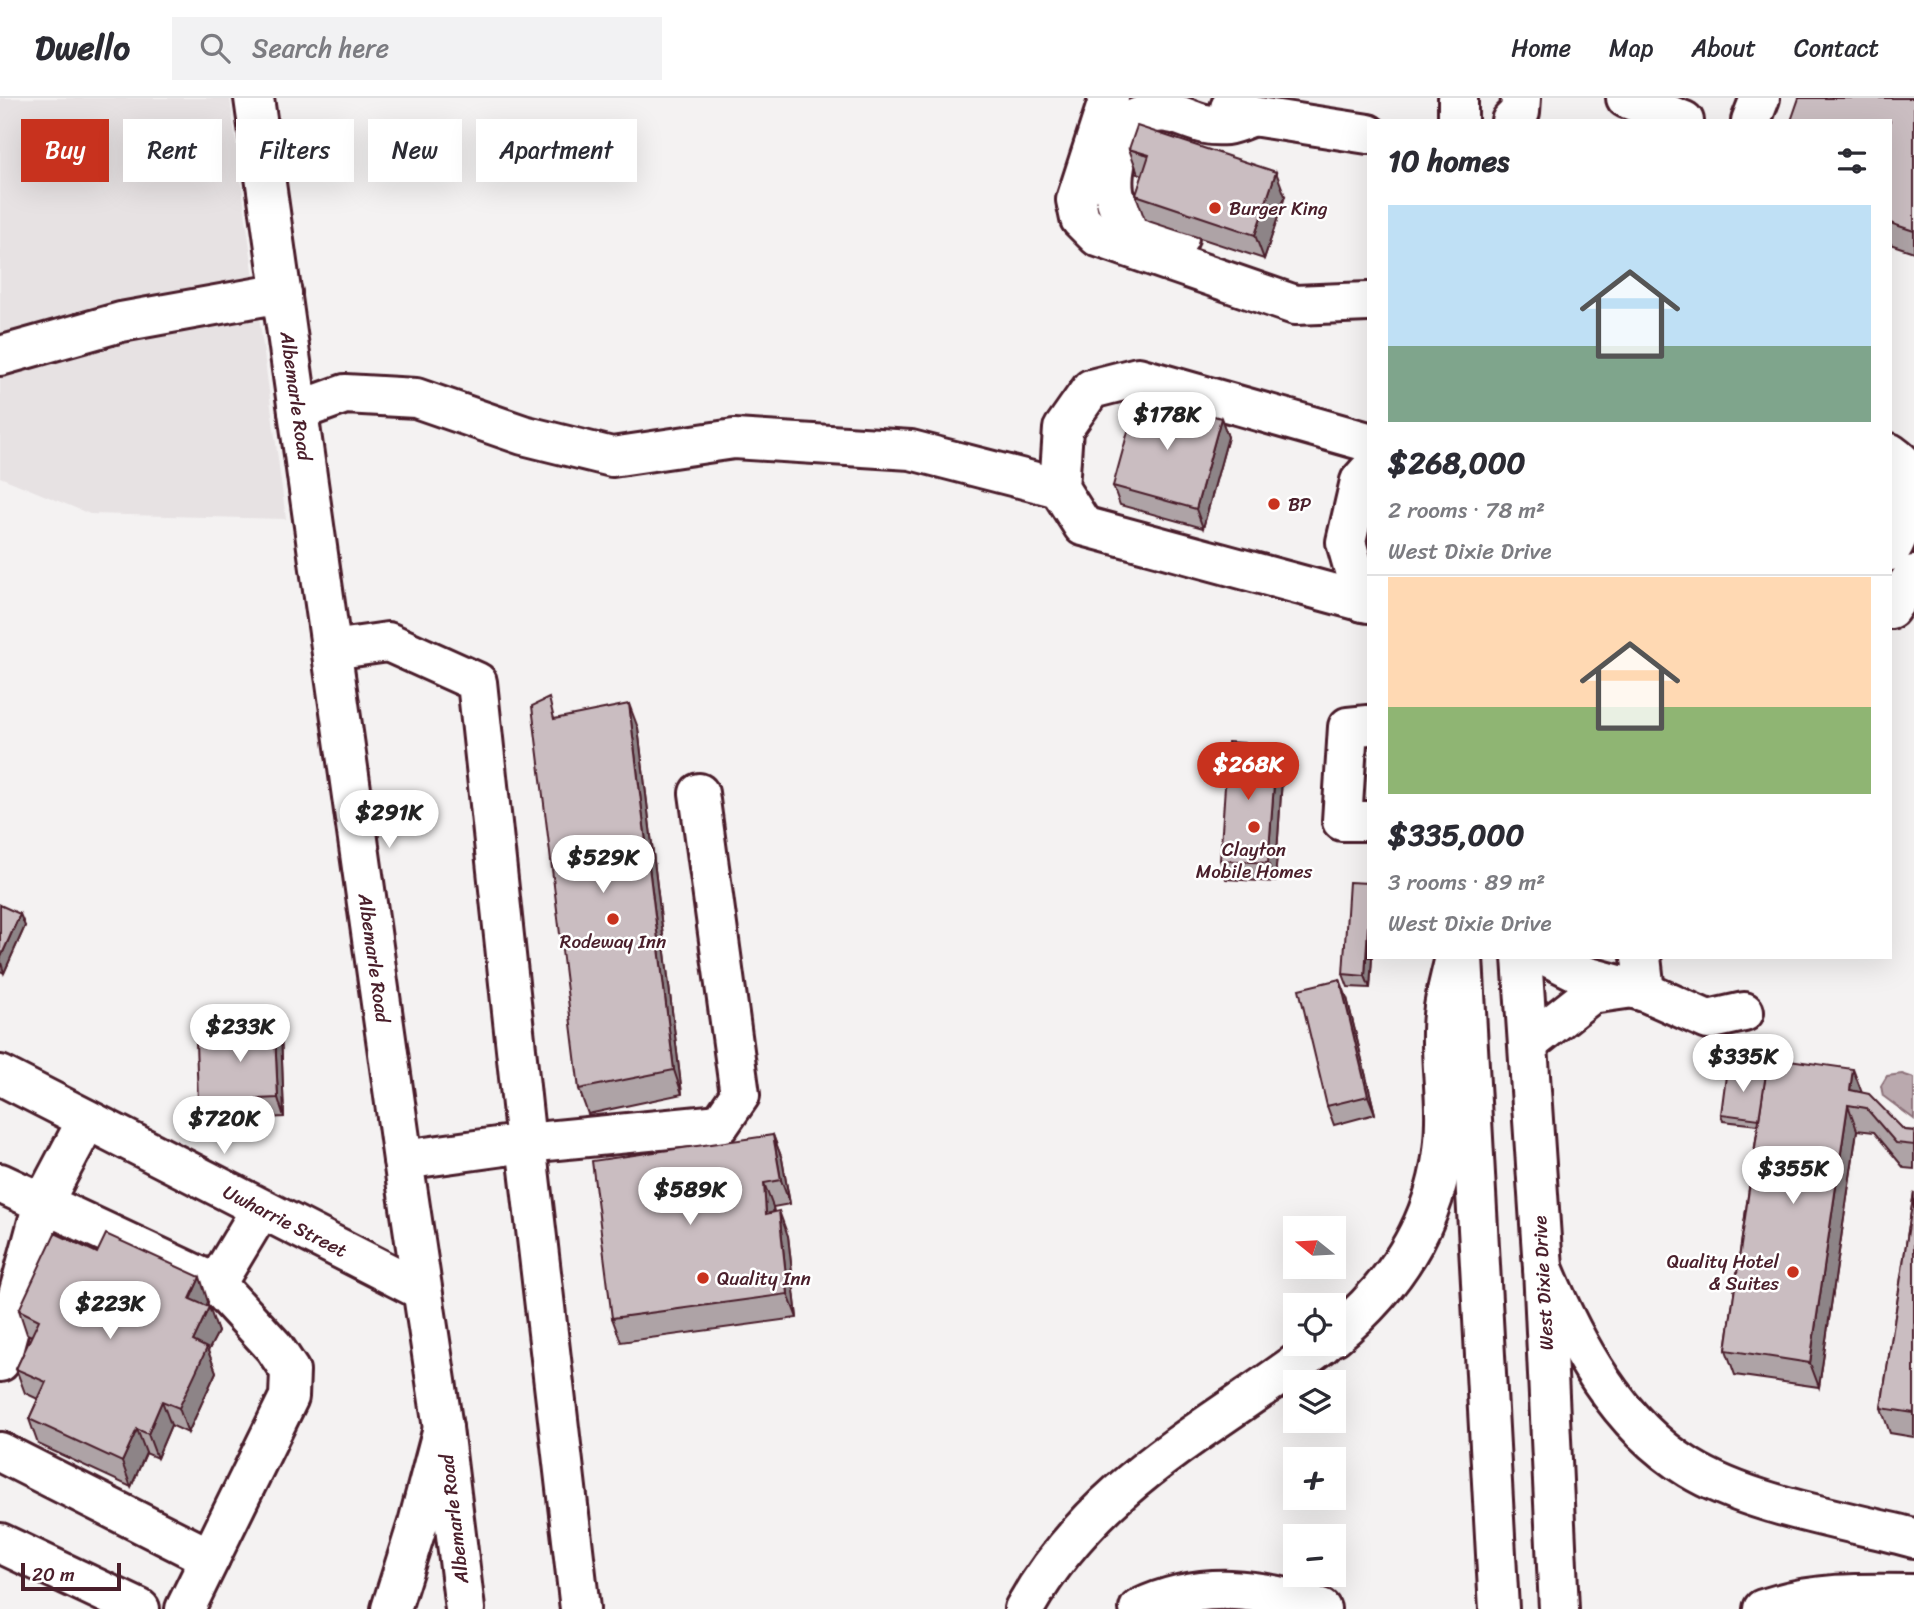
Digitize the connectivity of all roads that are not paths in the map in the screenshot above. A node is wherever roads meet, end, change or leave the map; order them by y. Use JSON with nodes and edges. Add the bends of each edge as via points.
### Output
{"nodes":[{"id":1,"x":254,"y":98,"type":"edge"},
{"id":2,"x":1109,"y":98,"type":"edge"},
{"id":3,"x":1201,"y":98,"type":"edge"},
{"id":4,"x":1458,"y":98,"type":"edge"},
{"id":5,"x":1521,"y":98,"type":"edge"},
{"id":6,"x":1626,"y":98,"type":"edge"},
{"id":7,"x":1760,"y":98,"type":"edge"},
{"id":8,"x":1253,"y":116,"type":"junction"},
{"id":9,"x":1458,"y":119,"type":"edge"},
{"id":10,"x":1513,"y":119,"type":"edge"},
{"id":11,"x":1679,"y":119,"type":"edge"},
{"id":12,"x":1752,"y":119,"type":"edge"},
{"id":13,"x":1367,"y":134,"type":"edge"},
{"id":14,"x":282,"y":293,"type":"junction"},
{"id":15,"x":1367,"y":302,"type":"edge"},
{"id":16,"x":1295,"y":305,"type":"junction"},
{"id":17,"x":0,"y":356,"type":"edge"},
{"id":18,"x":298,"y":411,"type":"junction"},
{"id":19,"x":1892,"y":427,"type":"edge"},
{"id":20,"x":1367,"y":442,"type":"edge"},
{"id":21,"x":1914,"y":444,"type":"edge"},
{"id":22,"x":1892,"y":455,"type":"edge"},
{"id":23,"x":1367,"y":473,"type":"edge"},
{"id":24,"x":1059,"y":488,"type":"junction"},
{"id":25,"x":1897,"y":512,"type":"edge"},
{"id":26,"x":1892,"y":547,"type":"edge"},
{"id":27,"x":1914,"y":575,"type":"edge"},
{"id":28,"x":1366,"y":603,"type":"edge"},
{"id":29,"x":1892,"y":606,"type":"edge"},
{"id":30,"x":332,"y":650,"type":"junction"},
{"id":31,"x":1367,"y":725,"type":"edge"},
{"id":32,"x":699,"y":793,"type":"dead end"},
{"id":33,"x":1367,"y":821,"type":"edge"},
{"id":34,"x":1455,"y":959,"type":"edge"},
{"id":35,"x":1463,"y":959,"type":"edge"},
{"id":36,"x":1522,"y":959,"type":"edge"},
{"id":37,"x":1552,"y":959,"type":"edge"},
{"id":38,"x":1637,"y":979,"type":"edge"},
{"id":39,"x":1744,"y":1012,"type":"dead end"},
{"id":40,"x":1529,"y":1043,"type":"junction"},
{"id":41,"x":0,"y":1075,"type":"edge"},
{"id":42,"x":87,"y":1120,"type":"junction"},
{"id":43,"x":526,"y":1143,"type":"junction"},
{"id":44,"x":403,"y":1160,"type":"junction"},
{"id":45,"x":0,"y":1183,"type":"edge"},
{"id":46,"x":43,"y":1203,"type":"junction"},
{"id":47,"x":261,"y":1209,"type":"junction"},
{"id":48,"x":1543,"y":1268,"type":"junction"},
{"id":49,"x":216,"y":1284,"type":"junction"},
{"id":50,"x":421,"y":1290,"type":"junction"},
{"id":51,"x":1346,"y":1326,"type":"edge"},
{"id":52,"x":1306,"y":1356,"type":"edge"},
{"id":53,"x":0,"y":1362,"type":"edge"},
{"id":54,"x":443,"y":1428,"type":"junction"},
{"id":55,"x":0,"y":1452,"type":"edge"},
{"id":56,"x":1914,"y":1538,"type":"edge"},
{"id":57,"x":0,"y":1543,"type":"edge"},
{"id":58,"x":210,"y":1558,"type":"junction"},
{"id":59,"x":1914,"y":1594,"type":"edge"},
{"id":60,"x":140,"y":1609,"type":"edge"},
{"id":61,"x":185,"y":1609,"type":"edge"},
{"id":62,"x":391,"y":1609,"type":"edge"},
{"id":63,"x":465,"y":1609,"type":"edge"},
{"id":64,"x":580,"y":1609,"type":"edge"},
{"id":65,"x":1024,"y":1609,"type":"edge"},
{"id":66,"x":1139,"y":1609,"type":"edge"},
{"id":67,"x":1321,"y":1609,"type":"edge"},
{"id":68,"x":1499,"y":1609,"type":"edge"},
{"id":69,"x":1559,"y":1609,"type":"edge"},
{"id":70,"x":1763,"y":1609,"type":"edge"}],
"edges":[{"from":1,"to":14,"type":"main road","name":"Albemarle Road"},
{"from":2,"to":16,"type":"main road","via":[[1076,200],[1080,219],[1098,237]]},
{"from":3,"to":8,"type":"main road"},
{"from":4,"to":9,"type":"main road"},
{"from":5,"to":10,"type":"main road","via":[[1520,112]]},
{"from":6,"to":11,"type":"main road"},
{"from":7,"to":12,"type":"main road"},
{"from":8,"to":13,"type":"main road"},
{"from":8,"to":16,"type":"main road","via":[[1227,125],[1149,111],[1129,121],[1113,179],[1115,203],[1130,220],[1260,268]]},
{"from":14,"to":17,"type":"main road","via":[[121,322]]},
{"from":14,"to":18,"type":"main road","name":"Albemarle Road"},
{"from":15,"to":16,"type":"main road"},
{"from":18,"to":24,"type":"main road","via":[[345,394],[416,398],[523,435],[612,457],[734,439],[911,450]]},
{"from":18,"to":30,"type":"main road","name":"Albemarle Road"},
{"from":19,"to":21,"type":"main road"},
{"from":20,"to":24,"type":"main road","via":[[1138,377],[1091,389],[1063,429]]},
{"from":22,"to":25,"type":"main road","via":[[1902,463],[1908,484]]},
{"from":23,"to":28,"type":"main road","via":[[1360,481],[1346,542]]},
{"from":24,"to":28,"type":"main road","via":[[1083,526]]},
{"from":25,"to":26,"type":"main road","via":[[1901,530]]},
{"from":27,"to":29,"type":"main road"},
{"from":30,"to":43,"type":"main road","via":[[388,642],[477,682]]},
{"from":30,"to":44,"type":"main road","name":"Albemarle Road"},
{"from":31,"to":33,"type":"main road","via":[[1348,727],[1342,821]]},
{"from":32,"to":43,"type":"main road","via":[[740,1095],[720,1124]]},
{"from":34,"to":51,"type":"main road","via":[[1443,1016],[1445,1121],[1437,1190],[1425,1222],[1395,1274]]},
{"from":35,"to":68,"type":"main road"},
{"from":36,"to":40,"type":"main road","name":"West Dixie Drive"},
{"from":37,"to":38,"type":"main road","via":[[1586,976]]},
{"from":38,"to":39,"type":"main road","via":[[1708,1020]]},
{"from":38,"to":40,"type":"main road","via":[[1591,994]]},
{"from":40,"to":48,"type":"main road","name":"West Dixie Drive"},
{"from":41,"to":42,"type":"main road","name":"Uwharrie Street"},
{"from":42,"to":46,"type":"main road"},
{"from":42,"to":47,"type":"main road","name":"Uwharrie Street"},
{"from":43,"to":44,"type":"main road"},
{"from":43,"to":64,"type":"main road"},
{"from":44,"to":50,"type":"main road","name":"Albemarle Road"},
{"from":45,"to":46,"type":"main road"},
{"from":46,"to":49,"type":"main road"},
{"from":46,"to":53,"type":"main road"},
{"from":47,"to":49,"type":"main road"},
{"from":47,"to":50,"type":"main road","name":"Uwharrie Street"},
{"from":48,"to":56,"type":"main road","via":[[1565,1321],[1607,1387],[1656,1444],[1689,1468],[1727,1486]]},
{"from":48,"to":69,"type":"main road","name":"West Dixie Drive"},
{"from":49,"to":58,"type":"main road","via":[[290,1371],[289,1397]]},
{"from":50,"to":54,"type":"main road","name":"Albemarle Road"},
{"from":52,"to":65,"type":"main road","via":[[1122,1488],[1077,1532]]},
{"from":54,"to":62,"type":"main road"},
{"from":54,"to":63,"type":"main road","name":"Albemarle Road"},
{"from":55,"to":58,"type":"main road"},
{"from":57,"to":60,"type":"main road"},
{"from":58,"to":61,"type":"main road"},
{"from":59,"to":70,"type":"main road","via":[[1842,1593],[1803,1597]]},
{"from":66,"to":67,"type":"main road","via":[[1187,1592],[1218,1588],[1249,1589]]}]}
